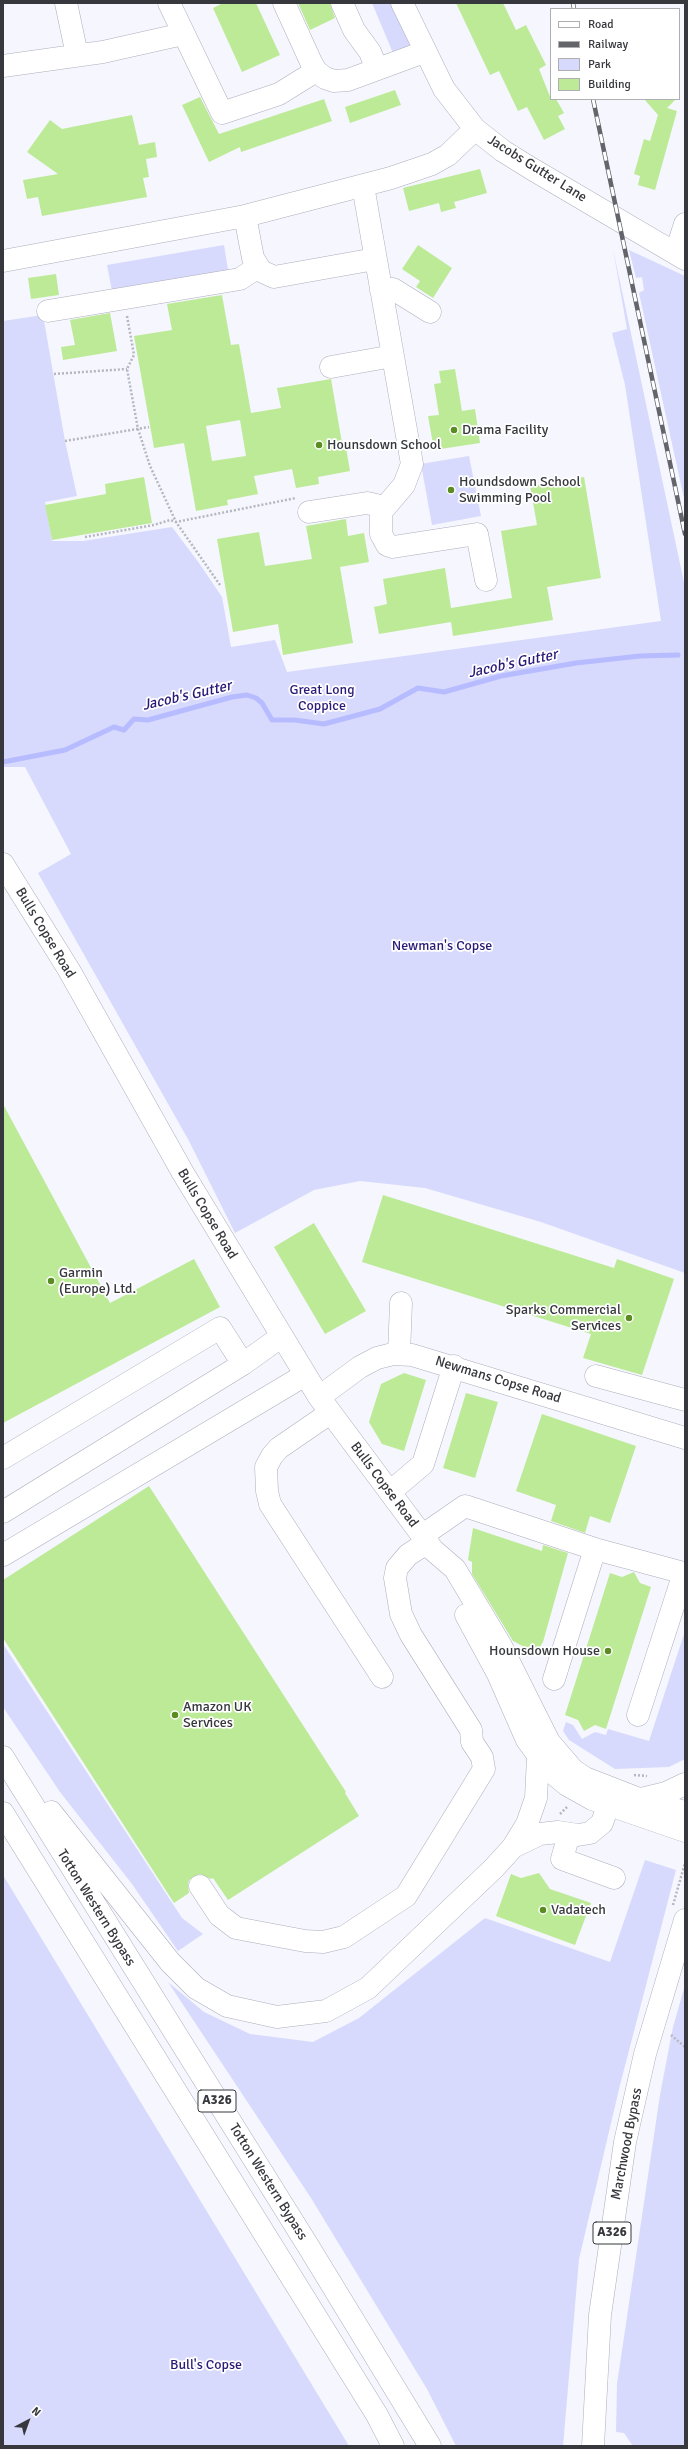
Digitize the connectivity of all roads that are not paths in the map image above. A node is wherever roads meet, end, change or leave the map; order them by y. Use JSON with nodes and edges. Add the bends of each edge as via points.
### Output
{"nodes":[{"id":1,"x":66,"y":3,"type":"edge"},
{"id":2,"x":284,"y":3,"type":"edge"},
{"id":3,"x":342,"y":3,"type":"edge"},
{"id":4,"x":402,"y":3,"type":"edge"},
{"id":5,"x":174,"y":4,"type":"edge"},
{"id":6,"x":183,"y":34,"type":"junction"},
{"id":7,"x":424,"y":52,"type":"junction"},
{"id":8,"x":77,"y":55,"type":"junction"},
{"id":9,"x":3,"y":66,"type":"edge"},
{"id":10,"x":377,"y":69,"type":"junction"},
{"id":11,"x":316,"y":71,"type":"junction"},
{"id":12,"x":475,"y":129,"type":"junction"},
{"id":13,"x":363,"y":186,"type":"junction"},
{"id":14,"x":246,"y":216,"type":"junction"},
{"id":15,"x":685,"y":224,"type":"edge"},
{"id":16,"x":680,"y":255,"type":"edge"},
{"id":17,"x":375,"y":259,"type":"junction"},
{"id":18,"x":3,"y":261,"type":"edge"},
{"id":19,"x":258,"y":268,"type":"junction"},
{"id":20,"x":381,"y":290,"type":"junction"},
{"id":21,"x":48,"y":311,"type":"dead end"},
{"id":22,"x":430,"y":312,"type":"dead end"},
{"id":23,"x":393,"y":356,"type":"junction"},
{"id":24,"x":331,"y":368,"type":"dead end"},
{"id":25,"x":304,"y":505,"type":"road end"},
{"id":26,"x":383,"y":510,"type":"junction"},
{"id":27,"x":486,"y":580,"type":"dead end"},
{"id":28,"x":3,"y":864,"type":"edge"},
{"id":29,"x":401,"y":1303,"type":"dead end"},
{"id":30,"x":282,"y":1336,"type":"junction"},
{"id":31,"x":399,"y":1354,"type":"junction"},
{"id":32,"x":243,"y":1364,"type":"junction"},
{"id":33,"x":454,"y":1366,"type":"junction"},
{"id":34,"x":305,"y":1375,"type":"junction"},
{"id":35,"x":596,"y":1376,"type":"dead end"},
{"id":36,"x":685,"y":1400,"type":"edge"},
{"id":37,"x":324,"y":1405,"type":"junction"},
{"id":38,"x":685,"y":1438,"type":"edge"},
{"id":39,"x":3,"y":1458,"type":"edge"},
{"id":40,"x":390,"y":1492,"type":"junction"},
{"id":41,"x":3,"y":1512,"type":"edge"},
{"id":42,"x":428,"y":1542,"type":"junction"},
{"id":43,"x":595,"y":1549,"type":"junction"},
{"id":44,"x":3,"y":1555,"type":"edge"},
{"id":45,"x":382,"y":1677,"type":"dead end"},
{"id":46,"x":554,"y":1679,"type":"dead end"},
{"id":47,"x":638,"y":1715,"type":"dead end"},
{"id":48,"x":3,"y":1751,"type":"edge"},
{"id":49,"x":3,"y":1757,"type":"edge"},
{"id":50,"x":538,"y":1757,"type":"junction"},
{"id":51,"x":685,"y":1784,"type":"edge"},
{"id":52,"x":616,"y":1790,"type":"junction"},
{"id":53,"x":639,"y":1799,"type":"junction"},
{"id":54,"x":685,"y":1812,"type":"edge"},
{"id":55,"x":3,"y":1813,"type":"edge"},
{"id":56,"x":685,"y":1831,"type":"edge"},
{"id":57,"x":569,"y":1834,"type":"junction"},
{"id":58,"x":513,"y":1847,"type":"junction"},
{"id":59,"x":614,"y":1878,"type":"dead end"},
{"id":60,"x":200,"y":1886,"type":"dead end"},
{"id":61,"x":678,"y":1916,"type":"edge"},
{"id":62,"x":393,"y":2446,"type":"edge"},
{"id":63,"x":430,"y":2446,"type":"edge"},
{"id":64,"x":593,"y":2446,"type":"edge"}],
"edges":[{"from":1,"to":8,"type":"main road"},
{"from":2,"to":11,"type":"main road"},
{"from":3,"to":10,"type":"main road","via":[[354,30],[370,52]]},
{"from":4,"to":7,"type":"main road","name":"Jacobs Gutter Lane"},
{"from":5,"to":6,"type":"main road"},
{"from":6,"to":8,"type":"main road","via":[[103,52]]},
{"from":6,"to":11,"type":"main road","via":[[222,113],[279,94]]},
{"from":7,"to":10,"type":"main road"},
{"from":7,"to":12,"type":"main road","name":"Jacobs Gutter Lane","via":[[451,101]]},
{"from":8,"to":9,"type":"main road"},
{"from":10,"to":11,"type":"main road","via":[[348,80],[334,81]]},
{"from":12,"to":13,"type":"main road","via":[[448,155],[432,164]]},
{"from":12,"to":16,"type":"main road","name":"Jacobs Gutter Lane","via":[[532,169]]},
{"from":13,"to":14,"type":"main road"},
{"from":13,"to":17,"type":"main road"},
{"from":14,"to":18,"type":"main road"},
{"from":14,"to":19,"type":"main road","via":[[250,248]]},
{"from":15,"to":16,"type":"main road"},
{"from":17,"to":19,"type":"main road","via":[[282,278],[267,275]]},
{"from":17,"to":20,"type":"main road"},
{"from":19,"to":21,"type":"main road","via":[[240,279]]},
{"from":20,"to":22,"type":"main road","via":[[393,289]]},
{"from":20,"to":23,"type":"main road"},
{"from":23,"to":24,"type":"main road"},
{"from":23,"to":26,"type":"main road","via":[[412,464],[404,485]]},
{"from":25,"to":26,"type":"main road","via":[[367,503]]},
{"from":26,"to":27,"type":"main road","via":[[380,518],[381,534],[387,545],[393,547],[477,534]]},
{"from":28,"to":30,"type":"main road","name":"Bulls Copse Road","via":[[69,970],[183,1173]]},
{"from":29,"to":31,"type":"main road"},
{"from":30,"to":32,"type":"main road"},
{"from":30,"to":34,"type":"main road","name":"Bulls Copse Road"},
{"from":31,"to":33,"type":"main road","name":"Newmans Copse Road"},
{"from":31,"to":37,"type":"main road","name":"Newmans Copse Road","via":[[377,1358],[360,1366]]},
{"from":32,"to":39,"type":"main road","via":[[220,1328]]},
{"from":32,"to":41,"type":"main road"},
{"from":33,"to":38,"type":"main road","name":"Newmans Copse Road"},
{"from":33,"to":40,"type":"main road","via":[[423,1464]]},
{"from":34,"to":37,"type":"main road","name":"Bulls Copse Road"},
{"from":34,"to":44,"type":"main road"},
{"from":35,"to":36,"type":"main road"},
{"from":37,"to":40,"type":"main road","name":"Bulls Copse Road"},
{"from":37,"to":45,"type":"main road","name":"Newmans Copse Road","via":[[279,1448],[266,1467],[266,1491],[270,1504]]},
{"from":40,"to":42,"type":"main road","name":"Bulls Copse Road"},
{"from":42,"to":43,"type":"main road","via":[[465,1506]]},
{"from":42,"to":50,"type":"main road","name":"Bulls Copse Road","via":[[443,1577],[495,1667],[527,1740]]},
{"from":42,"to":52,"type":"main road","name":"Bulls Copse Road","via":[[455,1569],[482,1611],[550,1742],[561,1757],[585,1778]]},
{"from":42,"to":60,"type":"main road","via":[[408,1555],[397,1568],[395,1578],[401,1614],[414,1642],[470,1730],[472,1742],[484,1763],[482,1776],[406,1896],[344,1937],[323,1942],[236,1928],[219,1915]]},
{"from":43,"to":46,"type":"main road"},
{"from":43,"to":47,"type":"main road","via":[[684,1573]]},
{"from":48,"to":58,"type":"main road","via":[[170,1962],[196,1988],[228,2006],[277,2017],[326,2011],[368,1988]]},
{"from":49,"to":63,"type":"main road","name":"Totton Western Bypass","number":"A326"},
{"from":50,"to":52,"type":"main road","name":"Bulls Copse Road","via":[[567,1785],[588,1797]]},
{"from":50,"to":58,"type":"main road","via":[[536,1798],[527,1824]]},
{"from":51,"to":53,"type":"main road","via":[[666,1793]]},
{"from":52,"to":53,"type":"main road","name":"Bulls Copse Road"},
{"from":52,"to":56,"type":"main road","name":"Bulls Copse Road"},
{"from":52,"to":57,"type":"main road","via":[[602,1823],[595,1830],[585,1835]]},
{"from":53,"to":54,"type":"main road","name":"Bulls Copse Road"},
{"from":55,"to":62,"type":"main road","name":"Totton Western Bypass","number":"A326","via":[[377,2415]]},
{"from":57,"to":58,"type":"main road","via":[[540,1834]]},
{"from":57,"to":59,"type":"main road","via":[[562,1859]]},
{"from":61,"to":64,"type":"main road","name":"Marchwood Bypass","number":"A326","via":[[625,2142],[600,2315]]}]}
